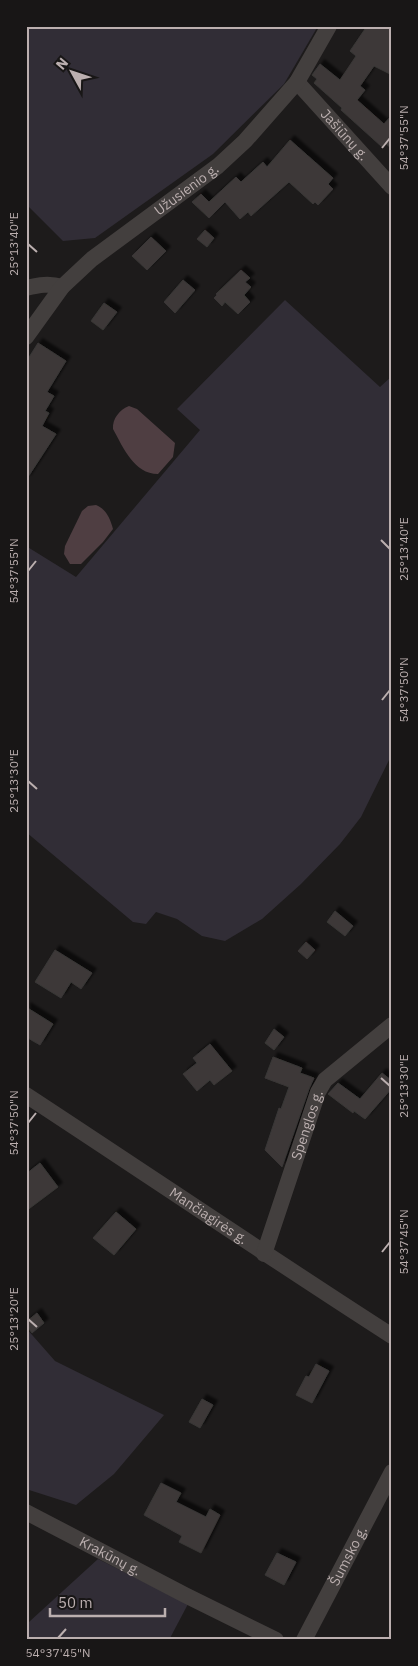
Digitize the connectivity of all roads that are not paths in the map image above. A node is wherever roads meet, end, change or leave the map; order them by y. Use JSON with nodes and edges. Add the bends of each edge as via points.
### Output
{"nodes":[{"id":1,"x":329,"y":26,"type":"edge"},
{"id":2,"x":297,"y":82,"type":"junction"},
{"id":3,"x":392,"y":188,"type":"edge"},
{"id":4,"x":62,"y":287,"type":"junction"},
{"id":5,"x":26,"y":288,"type":"edge"},
{"id":6,"x":26,"y":337,"type":"edge"},
{"id":7,"x":392,"y":1025,"type":"edge"},
{"id":8,"x":29,"y":1102,"type":"edge"},
{"id":9,"x":264,"y":1254,"type":"junction"},
{"id":10,"x":392,"y":1336,"type":"edge"},
{"id":11,"x":392,"y":1472,"type":"edge"},
{"id":12,"x":26,"y":1512,"type":"edge"},
{"id":13,"x":276,"y":1640,"type":"edge"},
{"id":14,"x":304,"y":1640,"type":"edge"}],
"edges":[{"from":1,"to":2,"type":"street","name":"Užusienio g."},
{"from":2,"to":3,"type":"street","name":"Jašiūnų g."},
{"from":2,"to":4,"type":"street","name":"Užusienio g.","via":[[261,124],[218,166],[92,259]]},
{"from":4,"to":5,"type":"street","via":[[52,284]]},
{"from":4,"to":6,"type":"street","name":"Užusienio g."},
{"from":7,"to":9,"type":"street","name":"Spenglos g.","via":[[336,1070],[318,1092]]},
{"from":8,"to":9,"type":"street","name":"Mančiagirės g."},
{"from":9,"to":10,"type":"street","name":"Mančiagirės g."},
{"from":11,"to":14,"type":"street","name":"Šumsko g."},
{"from":12,"to":13,"type":"street","name":"Krakūnų g."}]}
